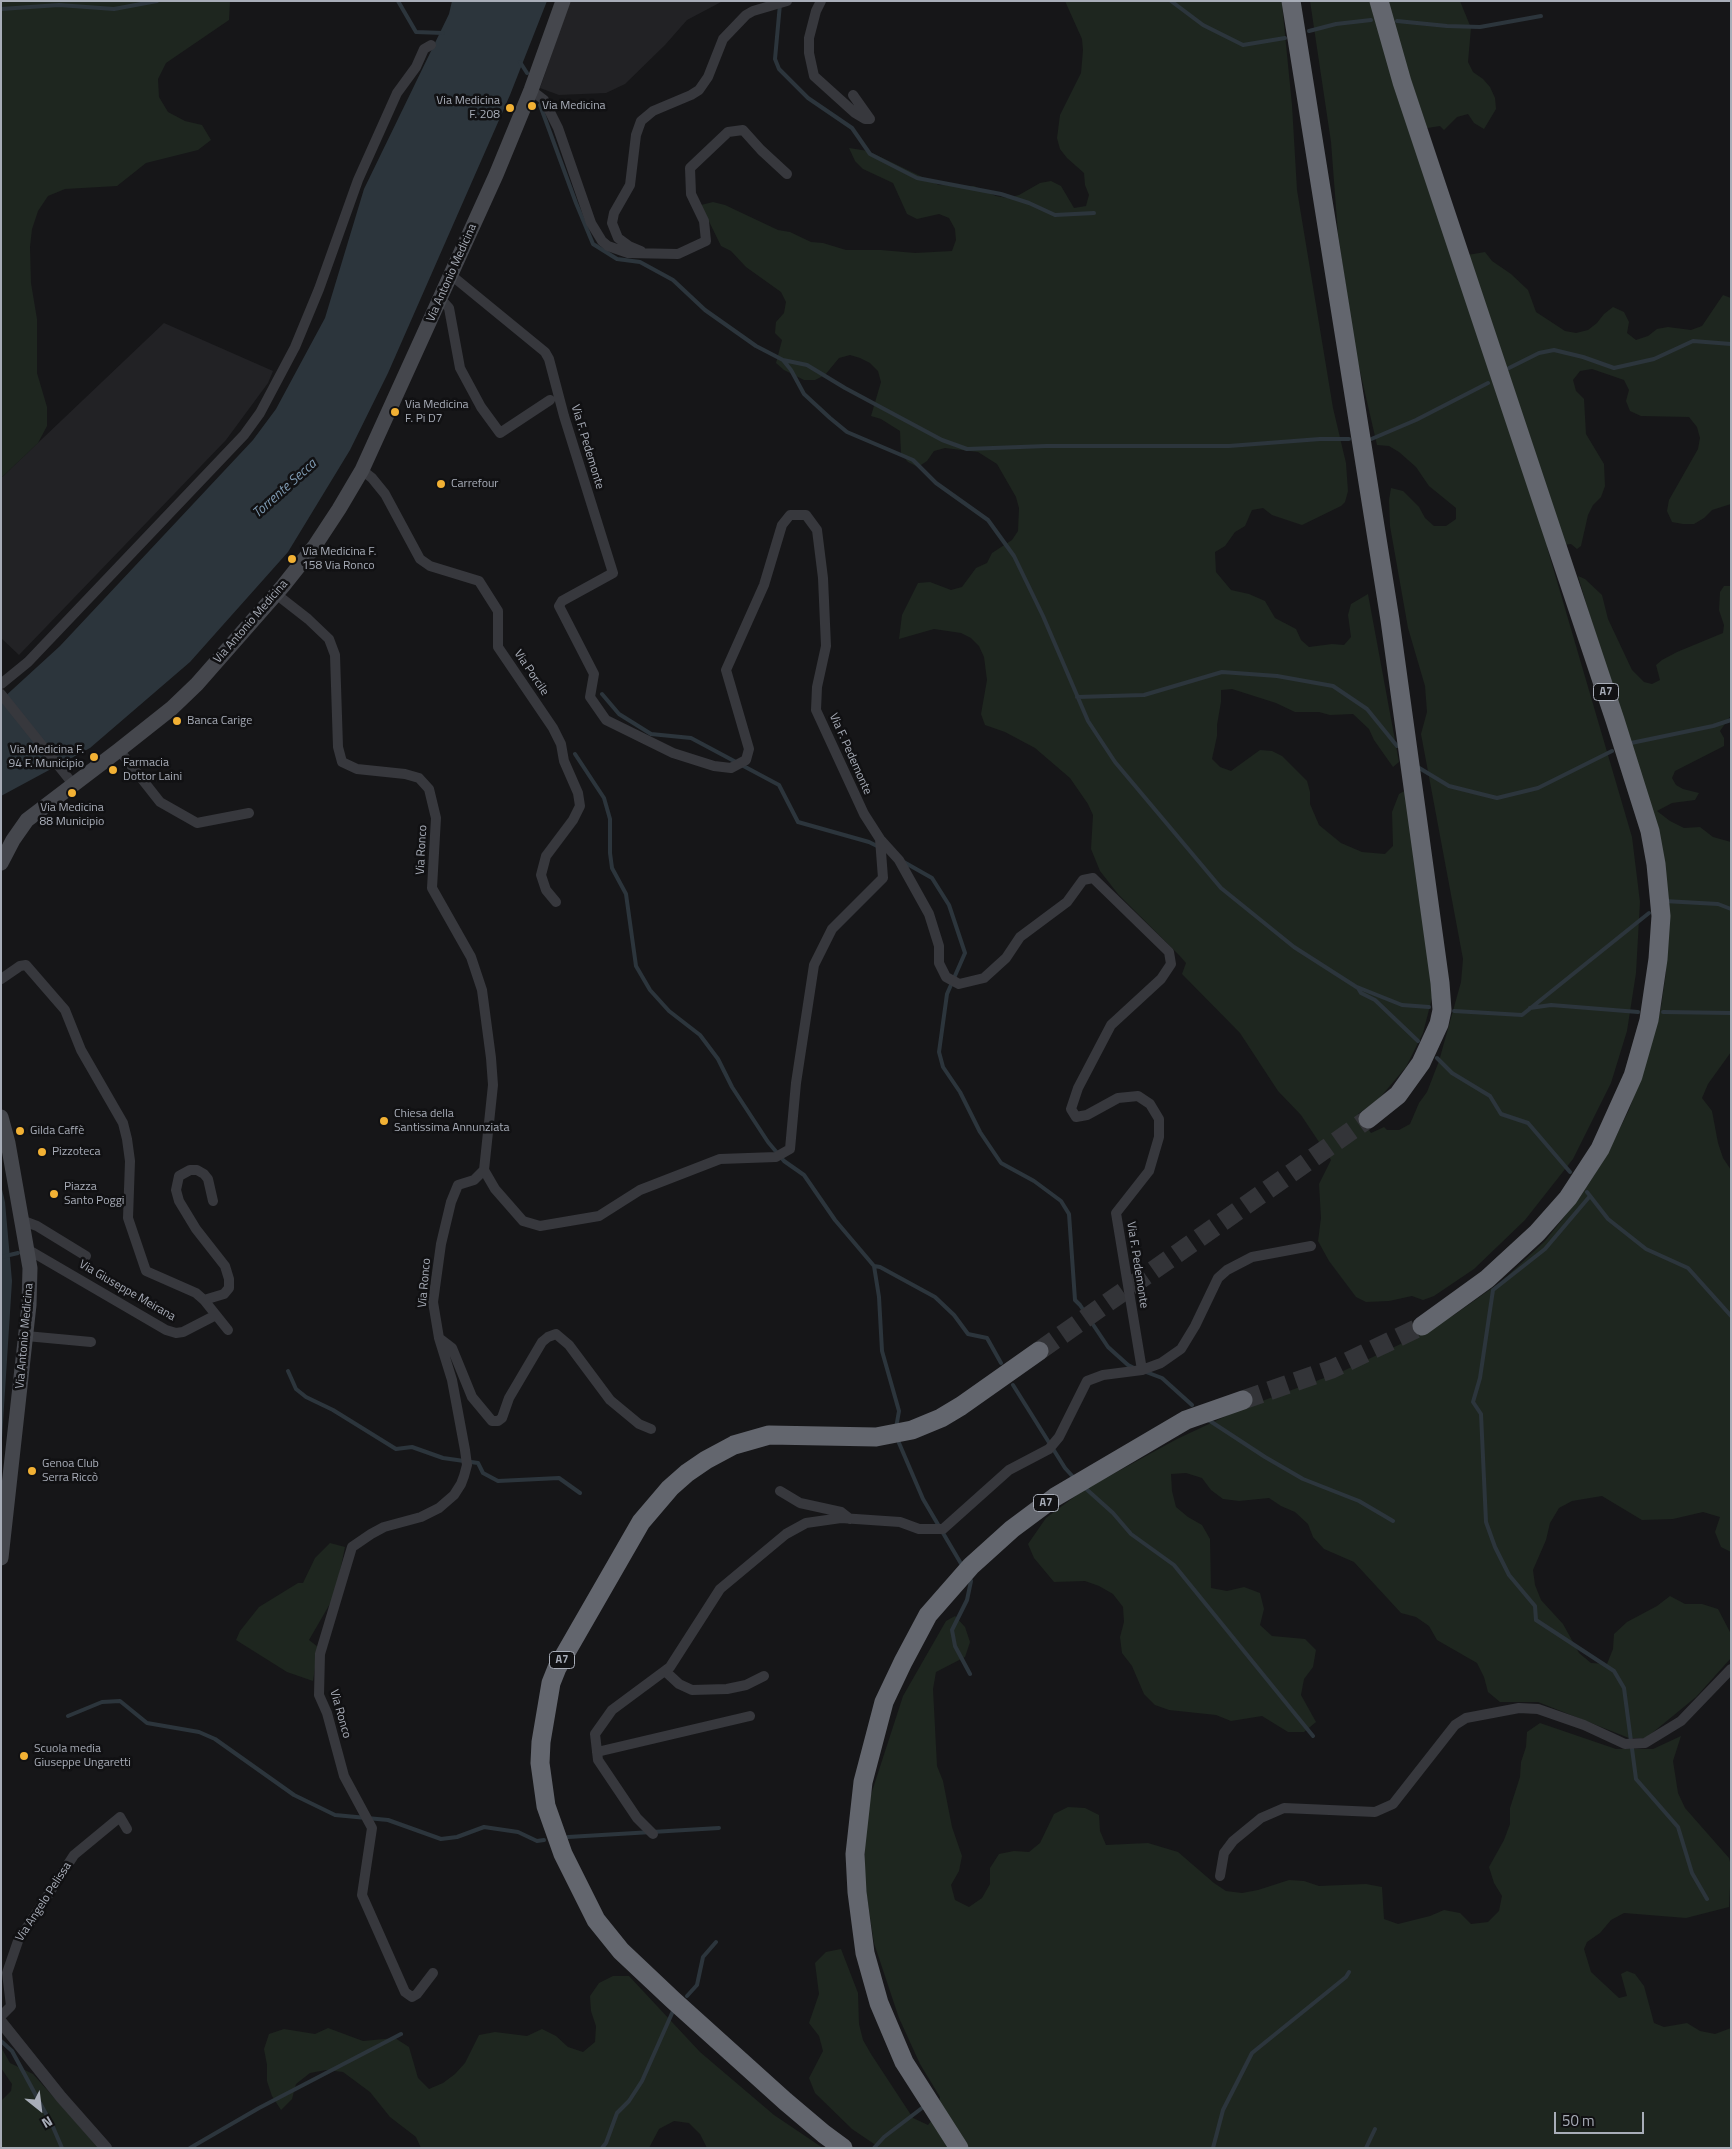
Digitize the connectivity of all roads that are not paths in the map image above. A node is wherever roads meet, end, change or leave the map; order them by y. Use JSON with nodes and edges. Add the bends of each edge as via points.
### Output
{"nodes":[{"id":1,"x":562,"y":1,"type":"edge"},
{"id":2,"x":787,"y":1,"type":"edge"},
{"id":3,"x":1291,"y":1,"type":"edge"},
{"id":4,"x":1379,"y":1,"type":"edge"},
{"id":5,"x":817,"y":4,"type":"edge"},
{"id":6,"x":431,"y":45,"type":"dead end"},
{"id":7,"x":531,"y":90,"type":"junction"},
{"id":8,"x":853,"y":95,"type":"dead end"},
{"id":9,"x":787,"y":174,"type":"dead end"},
{"id":10,"x":648,"y":254,"type":"junction"},
{"id":11,"x":451,"y":275,"type":"junction"},
{"id":12,"x":440,"y":298,"type":"junction"},
{"id":13,"x":550,"y":400,"type":"dead end"},
{"id":14,"x":362,"y":470,"type":"junction"},
{"id":15,"x":276,"y":594,"type":"junction"},
{"id":16,"x":1,"y":684,"type":"edge"},
{"id":17,"x":1,"y":694,"type":"edge"},
{"id":18,"x":119,"y":750,"type":"junction"},
{"id":19,"x":69,"y":778,"type":"junction"},
{"id":20,"x":249,"y":814,"type":"dead end"},
{"id":21,"x":880,"y":839,"type":"junction"},
{"id":22,"x":1,"y":863,"type":"edge"},
{"id":23,"x":556,"y":902,"type":"dead end"},
{"id":24,"x":1,"y":979,"type":"edge"},
{"id":25,"x":1,"y":1117,"type":"edge"},
{"id":26,"x":1368,"y":1119,"type":"tunnel mouth"},
{"id":27,"x":4,"y":1144,"type":"edge"},
{"id":28,"x":484,"y":1170,"type":"junction"},
{"id":29,"x":213,"y":1201,"type":"dead end"},
{"id":30,"x":21,"y":1220,"type":"junction"},
{"id":31,"x":1311,"y":1246,"type":"dead end"},
{"id":32,"x":27,"y":1249,"type":"junction"},
{"id":33,"x":86,"y":1256,"type":"dead end"},
{"id":34,"x":204,"y":1300,"type":"junction"},
{"id":35,"x":216,"y":1315,"type":"junction"},
{"id":36,"x":1422,"y":1326,"type":"tunnel mouth"},
{"id":37,"x":228,"y":1330,"type":"dead end"},
{"id":38,"x":26,"y":1336,"type":"junction"},
{"id":39,"x":439,"y":1338,"type":"junction"},
{"id":40,"x":91,"y":1342,"type":"dead end"},
{"id":41,"x":1039,"y":1351,"type":"tunnel mouth"},
{"id":42,"x":1142,"y":1370,"type":"junction"},
{"id":43,"x":1244,"y":1400,"type":"tunnel mouth"},
{"id":44,"x":651,"y":1429,"type":"dead end"},
{"id":45,"x":780,"y":1490,"type":"dead end"},
{"id":46,"x":851,"y":1519,"type":"junction"},
{"id":47,"x":1,"y":1558,"type":"edge"},
{"id":48,"x":1731,"y":1669,"type":"edge"},
{"id":49,"x":665,"y":1671,"type":"junction"},
{"id":50,"x":764,"y":1676,"type":"dead end"},
{"id":51,"x":750,"y":1716,"type":"dead end"},
{"id":52,"x":597,"y":1752,"type":"junction"},
{"id":53,"x":127,"y":1829,"type":"dead end"},
{"id":54,"x":653,"y":1834,"type":"dead end"},
{"id":55,"x":1220,"y":1876,"type":"dead end"},
{"id":56,"x":433,"y":1973,"type":"dead end"},
{"id":57,"x":1,"y":2016,"type":"edge"},
{"id":58,"x":1,"y":2022,"type":"edge"},
{"id":59,"x":106,"y":2148,"type":"edge"},
{"id":60,"x":843,"y":2148,"type":"edge"},
{"id":61,"x":959,"y":2148,"type":"edge"}],
"edges":[{"from":1,"to":7,"type":"main road","name":"Via Antonio Medicina"},
{"from":2,"to":10,"type":"street","via":[[746,15],[723,39],[708,77],[699,90],[653,111],[641,121],[636,135],[630,185],[612,223],[618,238]]},
{"from":3,"to":26,"type":"highway","via":[[1390,620],[1442,1010],[1421,1063],[1398,1096]]},
{"from":4,"to":36,"type":"highway","number":"A7","via":[[1402,82],[1650,831],[1661,916],[1649,1020],[1633,1076],[1600,1149],[1568,1198],[1537,1233],[1488,1280]]},
{"from":5,"to":8,"type":"street","via":[[809,38],[814,76],[855,114],[870,119]]},
{"from":6,"to":16,"type":"street","via":[[424,49],[416,67],[397,93],[358,180],[295,347],[260,413],[244,435],[28,662]]},
{"from":7,"to":10,"type":"street","via":[[544,100],[558,128],[591,223],[602,241],[628,253]]},
{"from":7,"to":11,"type":"main road","name":"Via Antonio Medicina"},
{"from":9,"to":10,"type":"street","via":[[743,130],[728,132],[690,168],[691,194],[704,221],[706,241],[678,254]]},
{"from":11,"to":12,"type":"main road","name":"Via Antonio Medicina"},
{"from":11,"to":21,"type":"street","name":"Via F. Pedemonte","via":[[546,352],[549,359],[613,573],[562,600],[559,606],[594,674],[590,697],[606,720],[673,753],[714,766],[731,768],[746,760],[749,749],[726,670],[764,585],[782,525],[790,515],[806,515],[817,530],[823,578],[826,646],[817,687],[816,710],[864,814]]},
{"from":12,"to":13,"type":"street","via":[[449,308],[460,368],[480,407],[500,433]]},
{"from":12,"to":14,"type":"main road","name":"Via Antonio Medicina"},
{"from":14,"to":15,"type":"main road","name":"Via Antonio Medicina","via":[[314,546]]},
{"from":14,"to":23,"type":"street","name":"Via Porcile","via":[[385,494],[420,559],[430,566],[479,581],[498,611],[498,647],[561,744],[580,806],[546,856],[541,875],[546,890]]},
{"from":15,"to":18,"type":"main road","name":"Via Antonio Medicina","via":[[197,684]]},
{"from":15,"to":28,"type":"street","name":"Via Ronco","via":[[329,639],[335,655],[338,747],[342,762],[356,769],[419,778],[429,789],[436,818],[432,888],[471,957],[482,990],[493,1085]]},
{"from":17,"to":19,"type":"street"},
{"from":18,"to":19,"type":"main road","name":"Via Antonio Medicina"},
{"from":18,"to":20,"type":"street","via":[[160,802],[197,823]]},
{"from":19,"to":22,"type":"main road","name":"Via Antonio Medicina","via":[[26,820]]},
{"from":21,"to":28,"type":"street","via":[[883,878],[832,929],[814,965],[796,1083],[790,1149],[776,1157],[720,1159],[640,1190],[599,1216],[540,1226],[523,1221],[495,1189]]},
{"from":21,"to":42,"type":"street","name":"Via F. Pedemonte","via":[[899,860],[929,914],[946,977],[959,984],[984,978],[1006,958],[1020,937],[1067,902],[1083,880],[1093,878],[1169,952],[1171,964],[1161,979],[1111,1025],[1078,1088],[1072,1109],[1076,1117],[1087,1115],[1118,1098],[1138,1096],[1150,1104],[1159,1119],[1159,1137],[1149,1171],[1116,1213]]},
{"from":24,"to":34,"type":"street","via":[[26,965],[65,1010],[81,1050],[123,1123],[130,1162],[128,1218],[146,1271],[196,1293]]},
{"from":25,"to":27,"type":"main road","name":"Via Antonio Medicina"},
{"from":27,"to":30,"type":"main road","name":"Via Antonio Medicina"},
{"from":28,"to":39,"type":"street","name":"Via Ronco","via":[[474,1180],[458,1186],[451,1202],[433,1302]]},
{"from":29,"to":34,"type":"street","via":[[204,1174],[190,1170],[179,1176],[176,1190],[179,1201],[225,1266],[229,1279],[224,1294]]},
{"from":30,"to":32,"type":"main road","name":"Via Antonio Medicina"},
{"from":30,"to":33,"type":"street","via":[[37,1226]]},
{"from":31,"to":42,"type":"street","via":[[1252,1257],[1227,1270],[1218,1278],[1181,1349],[1161,1363]]},
{"from":32,"to":35,"type":"street","name":"Via Giuseppe Meirana","via":[[166,1330],[183,1332]]},
{"from":32,"to":38,"type":"main road","name":"Via Antonio Medicina","via":[[30,1305]]},
{"from":34,"to":35,"type":"street"},
{"from":35,"to":37,"type":"street"},
{"from":38,"to":40,"type":"street"},
{"from":38,"to":47,"type":"main road","name":"Via Antonio Medicina"},
{"from":39,"to":44,"type":"street","via":[[452,1348],[472,1397],[492,1421],[502,1418],[509,1398],[542,1342],[556,1334],[569,1345],[610,1400],[639,1424]]},
{"from":39,"to":56,"type":"street","name":"Via Ronco","via":[[452,1380],[465,1450],[466,1465],[461,1484],[439,1508],[378,1530],[352,1547],[320,1654],[319,1695],[344,1776],[372,1828],[362,1895],[405,1992],[412,1997],[417,1994]]},
{"from":41,"to":60,"type":"highway","number":"A7","via":[[961,1406],[912,1430],[876,1437],[769,1435],[734,1445],[687,1473],[640,1522],[557,1668],[550,1690],[541,1742],[546,1806],[563,1854],[596,1920],[621,1952],[673,2000],[785,2101]]},
{"from":42,"to":46,"type":"street","via":[[1087,1380],[1059,1437],[1049,1449],[1008,1470],[942,1528],[920,1529],[900,1522]]},
{"from":43,"to":61,"type":"highway","number":"A7","via":[[1186,1420],[1073,1486],[1012,1529],[971,1566],[928,1615],[884,1702],[863,1782],[855,1854],[865,1953],[879,2003],[904,2062]]},
{"from":45,"to":46,"type":"street","via":[[800,1503],[841,1512]]},
{"from":46,"to":49,"type":"street","via":[[806,1523],[786,1534],[720,1589]]},
{"from":48,"to":55,"type":"street","via":[[1681,1721],[1645,1744],[1625,1744],[1538,1709],[1519,1708],[1466,1718],[1455,1725],[1393,1804],[1375,1812],[1284,1808],[1276,1811],[1261,1818],[1233,1841],[1224,1853]]},
{"from":49,"to":50,"type":"street","via":[[679,1684],[692,1690],[727,1689],[746,1685]]},
{"from":49,"to":52,"type":"street","via":[[612,1710],[595,1734]]},
{"from":51,"to":52,"type":"street"},
{"from":52,"to":54,"type":"street","via":[[598,1760],[637,1818]]},
{"from":53,"to":57,"type":"street","name":"Via Angelo Pelissa","via":[[120,1817],[74,1855],[18,1941],[7,1974],[11,2006]]},
{"from":58,"to":59,"type":"street"}]}
